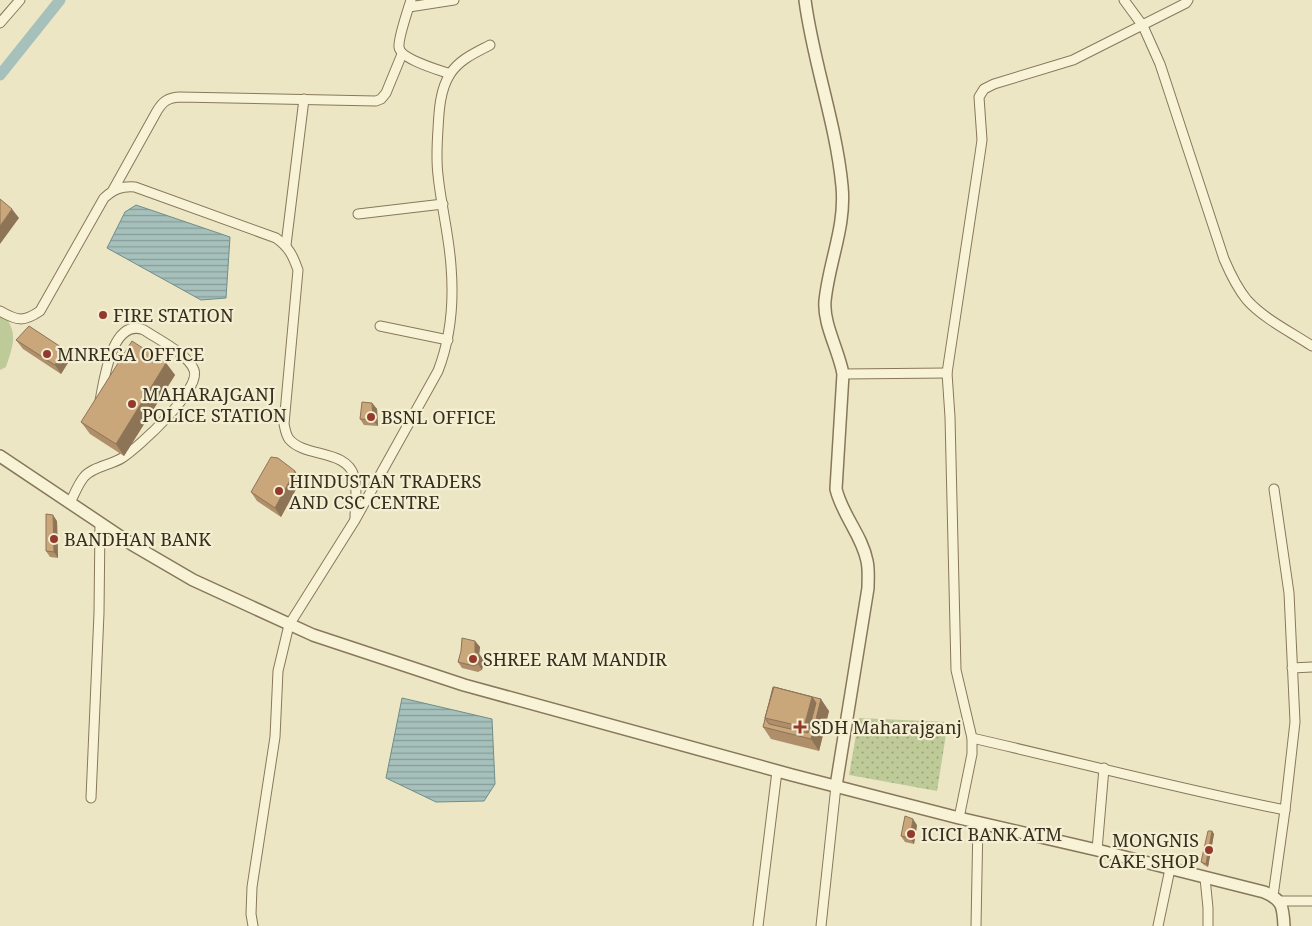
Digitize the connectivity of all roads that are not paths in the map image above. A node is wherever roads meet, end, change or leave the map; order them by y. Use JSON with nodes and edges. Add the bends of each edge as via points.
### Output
{"nodes":[{"id":1,"x":20,"y":0,"type":"edge"},
{"id":2,"x":454,"y":0,"type":"edge"},
{"id":3,"x":804,"y":0,"type":"edge"},
{"id":4,"x":1124,"y":0,"type":"edge"},
{"id":5,"x":1188,"y":0,"type":"edge"},
{"id":6,"x":410,"y":4,"type":"edge"},
{"id":7,"x":0,"y":23,"type":"edge"},
{"id":8,"x":1143,"y":26,"type":"junction"},
{"id":9,"x":490,"y":45,"type":"dead end"},
{"id":10,"x":402,"y":54,"type":"junction"},
{"id":11,"x":450,"y":74,"type":"junction"},
{"id":12,"x":304,"y":99,"type":"junction"},
{"id":13,"x":112,"y":190,"type":"junction"},
{"id":14,"x":443,"y":204,"type":"junction"},
{"id":15,"x":358,"y":214,"type":"dead end"},
{"id":16,"x":286,"y":245,"type":"junction"},
{"id":17,"x":0,"y":312,"type":"edge"},
{"id":18,"x":380,"y":326,"type":"dead end"},
{"id":19,"x":448,"y":340,"type":"junction"},
{"id":20,"x":1312,"y":346,"type":"edge"},
{"id":21,"x":947,"y":373,"type":"junction"},
{"id":22,"x":843,"y":374,"type":"junction"},
{"id":23,"x":98,"y":409,"type":"edge"},
{"id":24,"x":0,"y":449,"type":"edge"},
{"id":25,"x":0,"y":456,"type":"edge"},
{"id":26,"x":1274,"y":489,"type":"dead end"},
{"id":27,"x":51,"y":491,"type":"junction"},
{"id":28,"x":70,"y":504,"type":"junction"},
{"id":29,"x":355,"y":520,"type":"junction"},
{"id":30,"x":100,"y":524,"type":"junction"},
{"id":31,"x":289,"y":625,"type":"junction"},
{"id":32,"x":1312,"y":667,"type":"edge"},
{"id":33,"x":1292,"y":668,"type":"junction"},
{"id":34,"x":972,"y":738,"type":"junction"},
{"id":35,"x":1104,"y":768,"type":"junction"},
{"id":36,"x":777,"y":771,"type":"junction"},
{"id":37,"x":836,"y":786,"type":"junction"},
{"id":38,"x":91,"y":798,"type":"dead end"},
{"id":39,"x":1286,"y":810,"type":"junction"},
{"id":40,"x":959,"y":818,"type":"junction"},
{"id":41,"x":978,"y":822,"type":"junction"},
{"id":42,"x":1097,"y":850,"type":"junction"},
{"id":43,"x":1170,"y":869,"type":"junction"},
{"id":44,"x":1205,"y":878,"type":"junction"},
{"id":45,"x":1277,"y":899,"type":"junction"},
{"id":46,"x":1312,"y":901,"type":"edge"},
{"id":47,"x":253,"y":926,"type":"edge"},
{"id":48,"x":758,"y":926,"type":"edge"},
{"id":49,"x":821,"y":926,"type":"edge"},
{"id":50,"x":976,"y":926,"type":"edge"},
{"id":51,"x":1158,"y":926,"type":"edge"},
{"id":52,"x":1208,"y":926,"type":"edge"},
{"id":53,"x":1284,"y":926,"type":"edge"}],
"edges":[{"from":1,"to":7,"type":"street"},
{"from":2,"to":6,"type":"street"},
{"from":3,"to":22,"type":"street","via":[[842,185],[843,212],[825,311]]},
{"from":4,"to":8,"type":"street"},
{"from":5,"to":8,"type":"street"},
{"from":6,"to":10,"type":"street","via":[[398,47]]},
{"from":8,"to":20,"type":"street","via":[[1160,64],[1231,275],[1257,310]]},
{"from":8,"to":21,"type":"street","via":[[1073,60],[984,88],[979,97],[982,140]]},
{"from":9,"to":11,"type":"street","via":[[465,58]]},
{"from":10,"to":11,"type":"street"},
{"from":10,"to":12,"type":"street","via":[[386,93],[376,101]]},
{"from":11,"to":14,"type":"street","via":[[439,109],[436,151]]},
{"from":12,"to":13,"type":"street","via":[[169,98],[162,102]]},
{"from":12,"to":16,"type":"street"},
{"from":13,"to":16,"type":"street","via":[[135,186],[276,238]]},
{"from":13,"to":17,"type":"street","via":[[104,198],[40,311],[19,320]]},
{"from":14,"to":15,"type":"street"},
{"from":14,"to":19,"type":"street","via":[[452,278]]},
{"from":16,"to":29,"type":"street","via":[[298,270],[284,424],[288,438],[298,446],[341,461],[351,468],[355,478]]},
{"from":18,"to":19,"type":"street"},
{"from":19,"to":29,"type":"street","via":[[438,371]]},
{"from":21,"to":22,"type":"street"},
{"from":21,"to":34,"type":"street","via":[[956,670]]},
{"from":22,"to":37,"type":"street","via":[[836,489],[867,560],[868,588]]},
{"from":23,"to":28,"type":"street","via":[[106,368],[117,341],[130,328],[144,330],[184,356],[196,372],[190,388],[160,424],[128,454],[85,476]]},
{"from":24,"to":27,"type":"street"},
{"from":25,"to":27,"type":"street"},
{"from":26,"to":33,"type":"street","via":[[1289,593]]},
{"from":27,"to":28,"type":"street"},
{"from":28,"to":30,"type":"street"},
{"from":29,"to":31,"type":"street"},
{"from":30,"to":31,"type":"street","via":[[193,580]]},
{"from":30,"to":38,"type":"street"},
{"from":31,"to":36,"type":"street","via":[[464,685]]},
{"from":31,"to":47,"type":"street","via":[[278,671],[275,737],[252,887]]},
{"from":32,"to":33,"type":"street"},
{"from":33,"to":39,"type":"street","via":[[1295,722]]},
{"from":34,"to":35,"type":"street"},
{"from":34,"to":40,"type":"street","via":[[972,754]]},
{"from":35,"to":39,"type":"street","via":[[1192,791]]},
{"from":35,"to":42,"type":"street"},
{"from":36,"to":37,"type":"street"},
{"from":36,"to":48,"type":"street"},
{"from":37,"to":40,"type":"street"},
{"from":37,"to":49,"type":"street"},
{"from":39,"to":45,"type":"street"},
{"from":40,"to":41,"type":"street"},
{"from":41,"to":42,"type":"street"},
{"from":41,"to":50,"type":"street"},
{"from":42,"to":43,"type":"street"},
{"from":43,"to":44,"type":"street"},
{"from":43,"to":51,"type":"street"},
{"from":44,"to":45,"type":"street"},
{"from":44,"to":52,"type":"street"},
{"from":45,"to":46,"type":"street"},
{"from":45,"to":53,"type":"street","via":[[1284,912]]}]}
